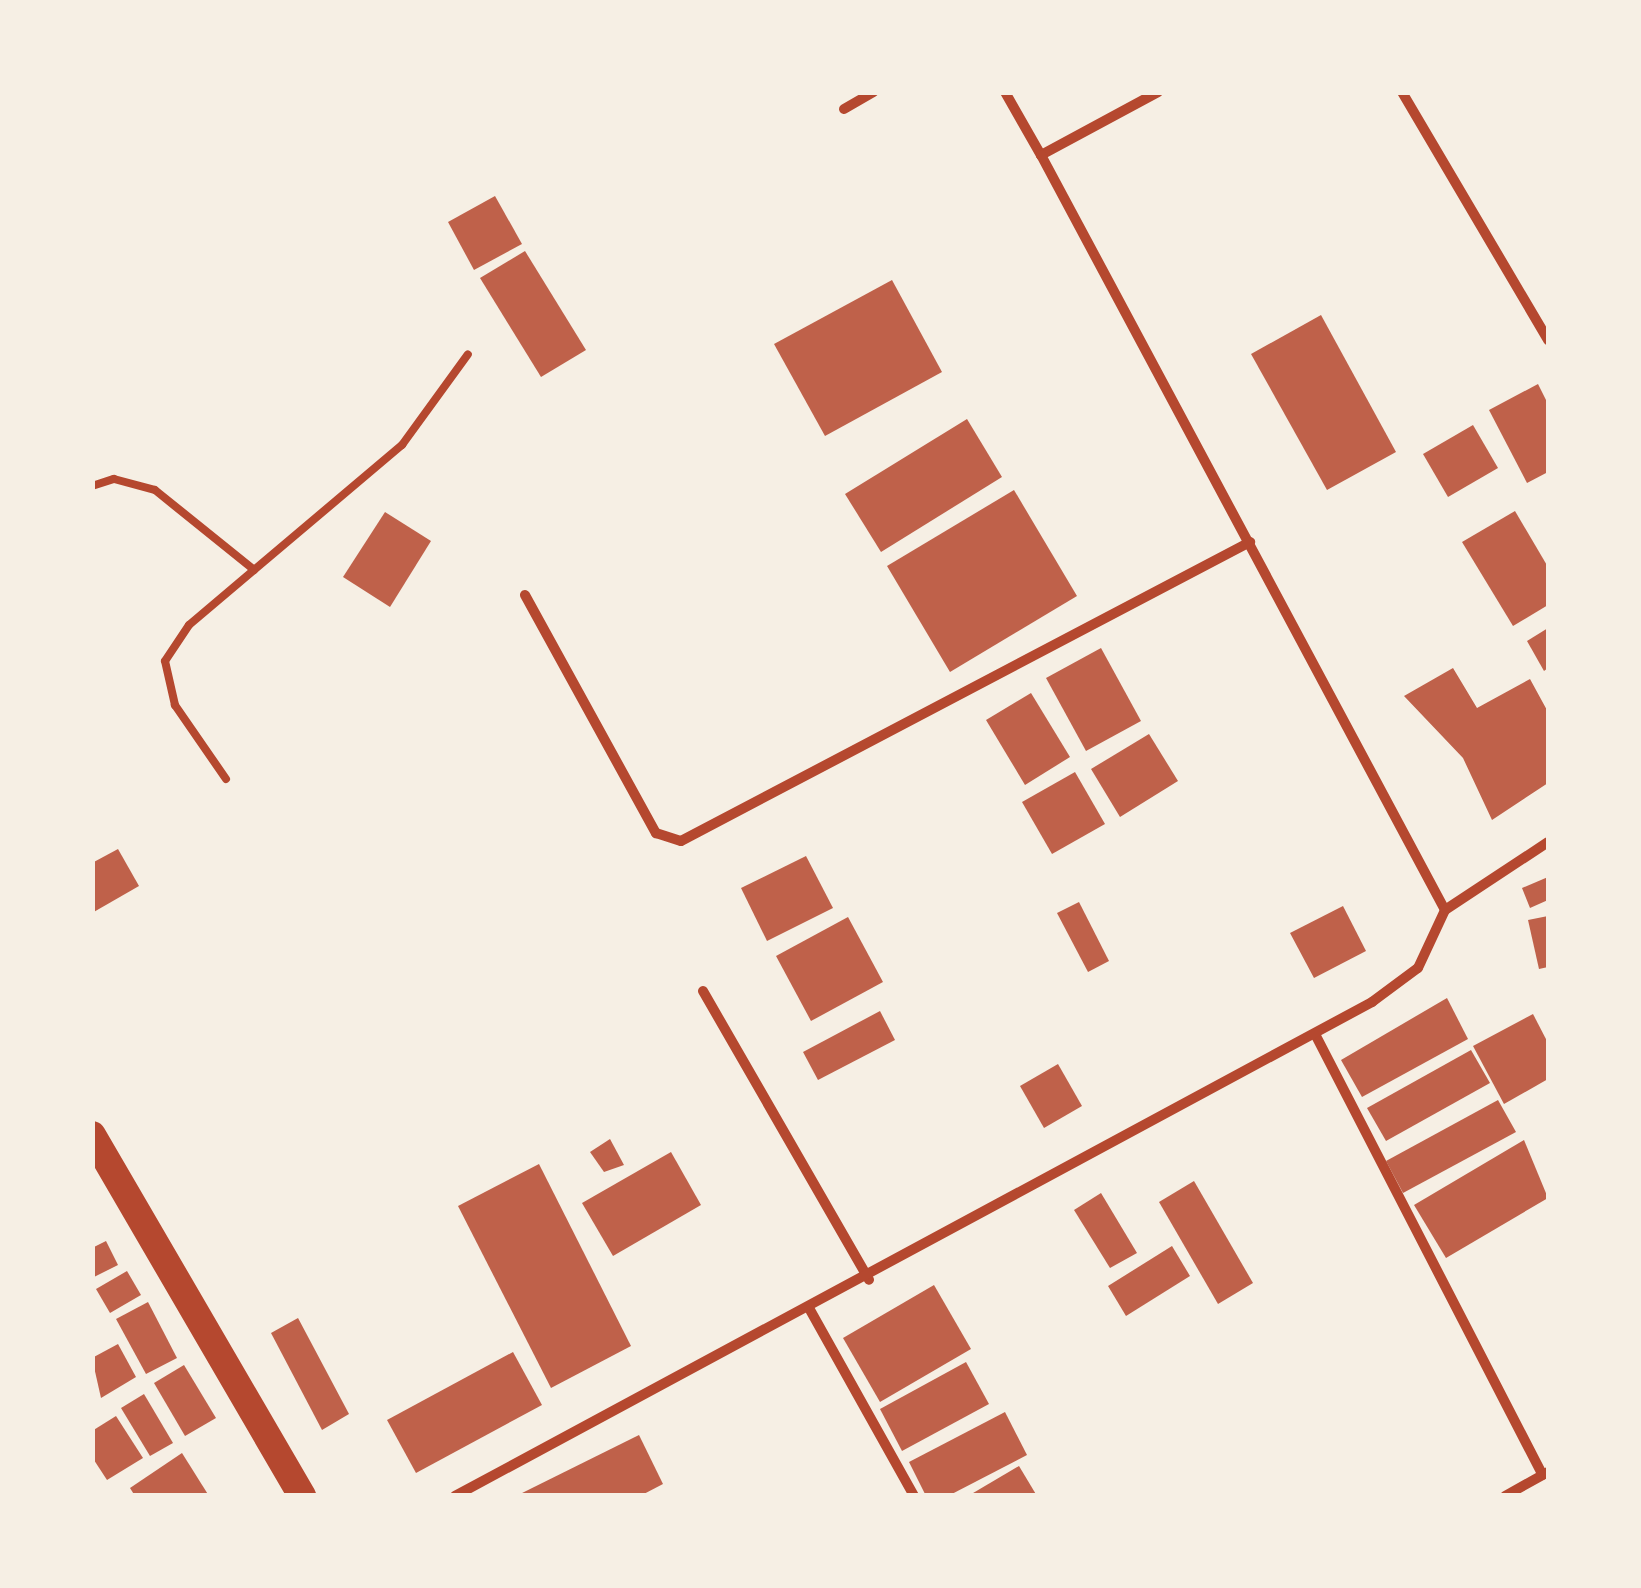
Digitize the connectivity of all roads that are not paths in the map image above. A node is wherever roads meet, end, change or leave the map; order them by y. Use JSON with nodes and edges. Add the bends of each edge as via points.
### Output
{"nodes":[{"id":1,"x":873,"y":92,"type":"edge"},
{"id":2,"x":1005,"y":92,"type":"edge"},
{"id":3,"x":1158,"y":92,"type":"edge"},
{"id":4,"x":1402,"y":92,"type":"edge"},
{"id":5,"x":844,"y":109,"type":"dead end"},
{"id":6,"x":1041,"y":155,"type":"junction"},
{"id":7,"x":1548,"y":340,"type":"edge"},
{"id":8,"x":468,"y":354,"type":"dead end"},
{"id":9,"x":92,"y":486,"type":"edge"},
{"id":10,"x":1250,"y":542,"type":"junction"},
{"id":11,"x":254,"y":570,"type":"junction"},
{"id":12,"x":525,"y":595,"type":"dead end"},
{"id":13,"x":226,"y":779,"type":"dead end"},
{"id":14,"x":1548,"y":842,"type":"edge"},
{"id":15,"x":1445,"y":910,"type":"junction"},
{"id":16,"x":703,"y":991,"type":"dead end"},
{"id":17,"x":1316,"y":1034,"type":"junction"},
{"id":18,"x":92,"y":1135,"type":"edge"},
{"id":19,"x":869,"y":1280,"type":"junction"},
{"id":20,"x":809,"y":1308,"type":"junction"},
{"id":21,"x":1546,"y":1474,"type":"edge"},
{"id":22,"x":302,"y":1496,"type":"edge"},
{"id":23,"x":454,"y":1496,"type":"edge"},
{"id":24,"x":914,"y":1496,"type":"edge"},
{"id":25,"x":1505,"y":1496,"type":"edge"}],
"edges":[{"from":1,"to":5,"type":"street"},
{"from":2,"to":6,"type":"street"},
{"from":3,"to":6,"type":"street"},
{"from":4,"to":7,"type":"street"},
{"from":6,"to":10,"type":"street"},
{"from":8,"to":11,"type":"lane","via":[[402,445]]},
{"from":9,"to":11,"type":"lane","via":[[114,479],[156,490]]},
{"from":10,"to":12,"type":"street","via":[[681,841],[656,833]]},
{"from":10,"to":15,"type":"street"},
{"from":11,"to":13,"type":"lane","via":[[189,625],[165,661],[175,704]]},
{"from":14,"to":15,"type":"street"},
{"from":15,"to":17,"type":"street","via":[[1418,968]]},
{"from":16,"to":19,"type":"street"},
{"from":17,"to":19,"type":"street"},
{"from":17,"to":21,"type":"street"},
{"from":18,"to":22,"type":"highway"},
{"from":19,"to":20,"type":"street"},
{"from":20,"to":23,"type":"street"},
{"from":20,"to":24,"type":"street"},
{"from":21,"to":25,"type":"street"}]}
